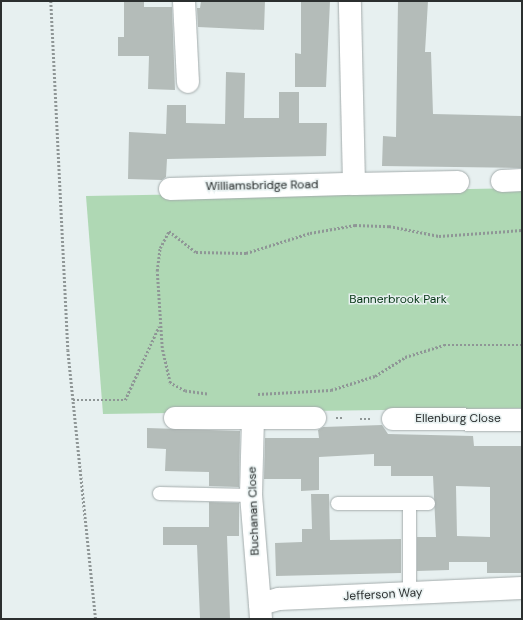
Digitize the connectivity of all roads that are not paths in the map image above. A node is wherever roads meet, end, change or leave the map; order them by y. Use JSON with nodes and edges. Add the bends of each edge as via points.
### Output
{"nodes":[{"id":1,"x":184,"y":1,"type":"edge"},
{"id":2,"x":350,"y":1,"type":"edge"},
{"id":3,"x":188,"y":82,"type":"dead end"},
{"id":4,"x":458,"y":182,"type":"dead end"},
{"id":5,"x":354,"y":184,"type":"junction"},
{"id":6,"x":170,"y":188,"type":"dead end"},
{"id":7,"x":176,"y":418,"type":"dead end"},
{"id":8,"x":253,"y":418,"type":"junction"},
{"id":9,"x":315,"y":418,"type":"dead end"},
{"id":10,"x":393,"y":419,"type":"dead end"},
{"id":11,"x":522,"y":420,"type":"edge"},
{"id":12,"x":159,"y":493,"type":"dead end"},
{"id":13,"x":251,"y":495,"type":"junction"},
{"id":14,"x":337,"y":503,"type":"dead end"},
{"id":15,"x":409,"y":503,"type":"junction"},
{"id":16,"x":428,"y":503,"type":"dead end"},
{"id":17,"x":522,"y":588,"type":"edge"},
{"id":18,"x":409,"y":594,"type":"junction"},
{"id":19,"x":260,"y":612,"type":"edge"}],
"edges":[{"from":1,"to":3,"type":"street"},
{"from":2,"to":5,"type":"street"},
{"from":4,"to":5,"type":"street","name":"Williamsbridge Road"},
{"from":5,"to":6,"type":"street","name":"Williamsbridge Road"},
{"from":7,"to":8,"type":"street"},
{"from":8,"to":9,"type":"street"},
{"from":8,"to":13,"type":"street","name":"Buchanan Close"},
{"from":10,"to":11,"type":"street","name":"Ellenburg Close"},
{"from":12,"to":13,"type":"lane"},
{"from":13,"to":19,"type":"street","name":"Buchanan Close"},
{"from":14,"to":15,"type":"lane"},
{"from":15,"to":16,"type":"lane"},
{"from":15,"to":18,"type":"lane"},
{"from":17,"to":18,"type":"street","name":"Jefferson Way"},
{"from":18,"to":19,"type":"street","name":"Jefferson Way","via":[[279,600]]}]}
